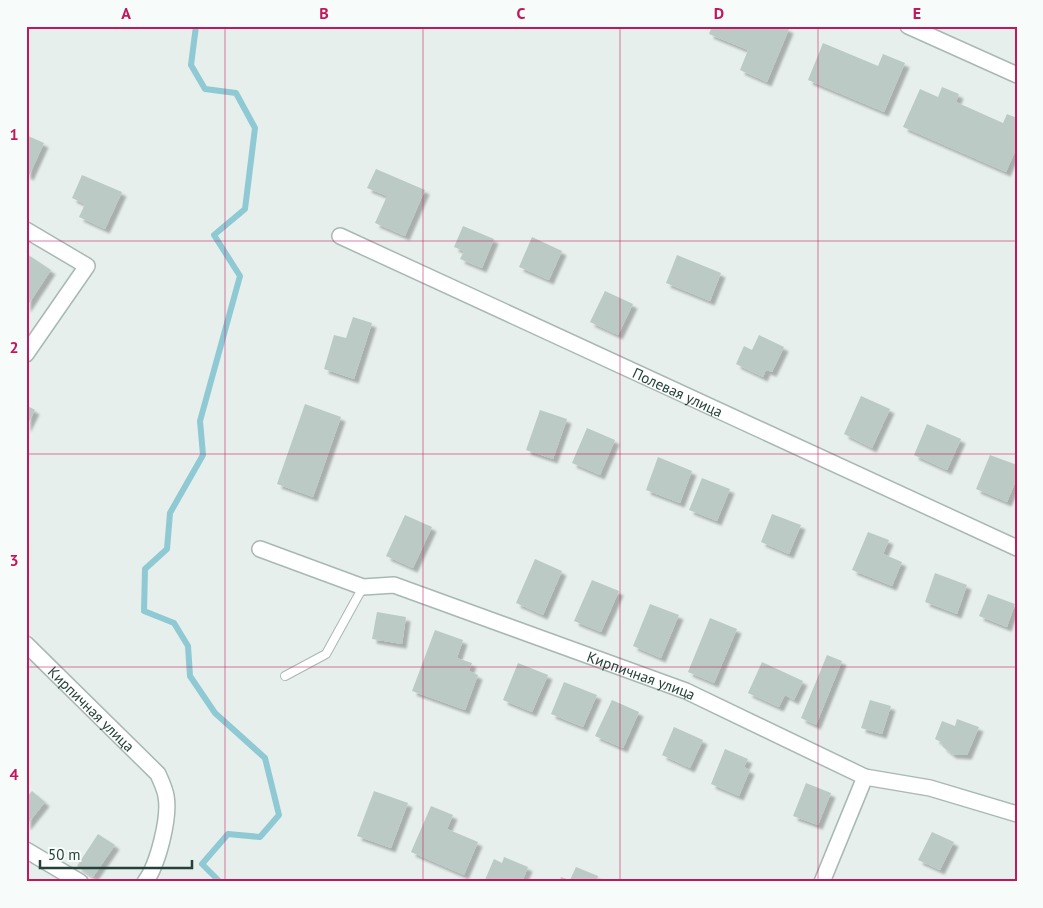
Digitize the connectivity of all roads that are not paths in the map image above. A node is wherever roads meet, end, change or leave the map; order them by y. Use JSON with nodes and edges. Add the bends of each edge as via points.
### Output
{"nodes":[{"id":1,"x":908,"y":26,"type":"edge"},
{"id":2,"x":1017,"y":75,"type":"edge"},
{"id":3,"x":26,"y":230,"type":"edge"},
{"id":4,"x":340,"y":236,"type":"dead end"},
{"id":5,"x":26,"y":354,"type":"edge"},
{"id":6,"x":1017,"y":548,"type":"edge"},
{"id":7,"x":260,"y":549,"type":"dead end"},
{"id":8,"x":363,"y":587,"type":"junction"},
{"id":9,"x":26,"y":644,"type":"edge"},
{"id":10,"x":285,"y":676,"type":"dead end"},
{"id":11,"x":865,"y":778,"type":"junction"},
{"id":12,"x":1017,"y":814,"type":"edge"},
{"id":13,"x":26,"y":850,"type":"edge"},
{"id":14,"x":80,"y":882,"type":"edge"},
{"id":15,"x":145,"y":882,"type":"edge"},
{"id":16,"x":822,"y":882,"type":"edge"}],
"edges":[{"from":1,"to":2,"type":"street"},
{"from":3,"to":5,"type":"street","via":[[87,266]]},
{"from":4,"to":6,"type":"street","name":"Полевая улица"},
{"from":7,"to":8,"type":"street","name":"Кирпичная улица"},
{"from":8,"to":10,"type":"lane","via":[[326,654]]},
{"from":8,"to":11,"type":"street","name":"Кирпичная улица","via":[[394,585],[686,691]]},
{"from":9,"to":15,"type":"street","name":"Кирпичная улица","via":[[158,774],[166,796],[167,817],[162,841]]},
{"from":11,"to":12,"type":"street","name":"Кирпичная улица","via":[[930,788]]},
{"from":11,"to":16,"type":"street"},
{"from":13,"to":14,"type":"street"}]}
